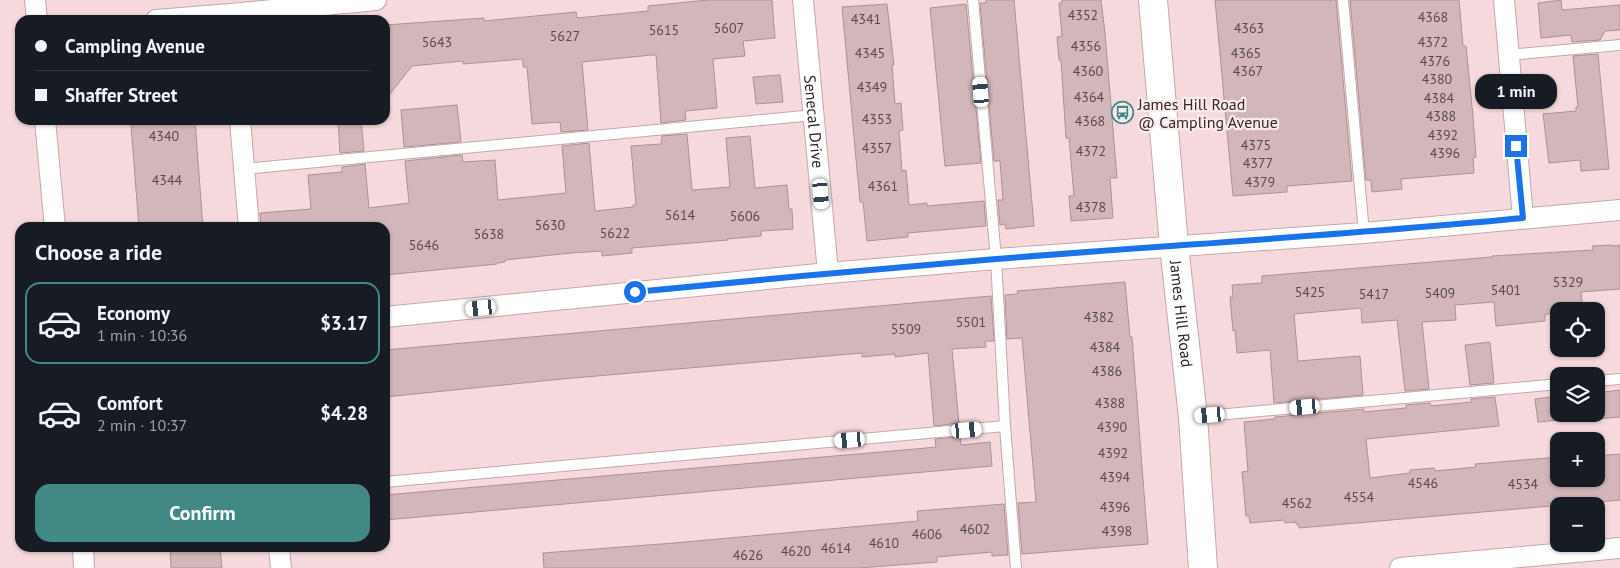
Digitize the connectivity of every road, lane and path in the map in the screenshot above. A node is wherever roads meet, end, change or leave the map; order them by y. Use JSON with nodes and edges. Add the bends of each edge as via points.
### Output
{"nodes":[{"id":1,"x":35,"y":0,"type":"edge"},
{"id":2,"x":376,"y":0,"type":"edge"},
{"id":3,"x":803,"y":0,"type":"edge"},
{"id":4,"x":973,"y":0,"type":"edge"},
{"id":5,"x":1153,"y":0,"type":"edge"},
{"id":6,"x":1342,"y":0,"type":"edge"},
{"id":7,"x":1504,"y":0,"type":"edge"},
{"id":8,"x":231,"y":11,"type":"edge"},
{"id":9,"x":36,"y":15,"type":"edge"},
{"id":10,"x":198,"y":15,"type":"edge"},
{"id":11,"x":1620,"y":45,"type":"edge"},
{"id":12,"x":1508,"y":55,"type":"junction"},
{"id":13,"x":814,"y":115,"type":"junction"},
{"id":14,"x":45,"y":125,"type":"edge"},
{"id":15,"x":240,"y":125,"type":"edge"},
{"id":16,"x":244,"y":169,"type":"junction"},
{"id":17,"x":1620,"y":210,"type":"edge"},
{"id":18,"x":1523,"y":218,"type":"junction"},
{"id":19,"x":54,"y":222,"type":"edge"},
{"id":20,"x":248,"y":222,"type":"edge"},
{"id":21,"x":1364,"y":233,"type":"junction"},
{"id":22,"x":1174,"y":246,"type":"junction"},
{"id":23,"x":996,"y":259,"type":"junction"},
{"id":24,"x":828,"y":273,"type":"junction"},
{"id":25,"x":390,"y":317,"type":"edge"},
{"id":26,"x":1620,"y":379,"type":"edge"},
{"id":27,"x":1605,"y":380,"type":"edge"},
{"id":28,"x":1550,"y":385,"type":"edge"},
{"id":29,"x":1193,"y":417,"type":"junction"},
{"id":30,"x":1005,"y":426,"type":"junction"},
{"id":31,"x":390,"y":482,"type":"edge"},
{"id":32,"x":1620,"y":548,"type":"edge"},
{"id":33,"x":83,"y":552,"type":"edge"},
{"id":34,"x":280,"y":552,"type":"edge"},
{"id":35,"x":84,"y":568,"type":"edge"},
{"id":36,"x":281,"y":568,"type":"edge"},
{"id":37,"x":1016,"y":568,"type":"edge"},
{"id":38,"x":1203,"y":568,"type":"edge"},
{"id":39,"x":1400,"y":568,"type":"edge"}],
"edges":[{"from":1,"to":9,"type":"street"},
{"from":2,"to":8,"type":"street"},
{"from":3,"to":13,"type":"street","name":"Senecal Drive"},
{"from":4,"to":23,"type":"lane"},
{"from":5,"to":22,"type":"street","name":"James Hill Road"},
{"from":6,"to":21,"type":"lane"},
{"from":7,"to":12,"type":"street"},
{"from":8,"to":10,"type":"street"},
{"from":11,"to":12,"type":"lane"},
{"from":12,"to":18,"type":"street"},
{"from":13,"to":16,"type":"lane"},
{"from":13,"to":24,"type":"street","name":"Senecal Drive"},
{"from":14,"to":19,"type":"street"},
{"from":15,"to":16,"type":"street"},
{"from":16,"to":20,"type":"street"},
{"from":17,"to":18,"type":"street"},
{"from":18,"to":21,"type":"street"},
{"from":21,"to":22,"type":"street"},
{"from":22,"to":23,"type":"street"},
{"from":22,"to":29,"type":"street","name":"James Hill Road"},
{"from":23,"to":24,"type":"street"},
{"from":23,"to":30,"type":"lane"},
{"from":24,"to":25,"type":"street"},
{"from":26,"to":27,"type":"lane"},
{"from":28,"to":29,"type":"lane"},
{"from":29,"to":38,"type":"street","name":"James Hill Road"},
{"from":30,"to":31,"type":"lane"},
{"from":30,"to":37,"type":"lane"},
{"from":32,"to":39,"type":"street"},
{"from":33,"to":35,"type":"street"},
{"from":34,"to":36,"type":"street"}]}
